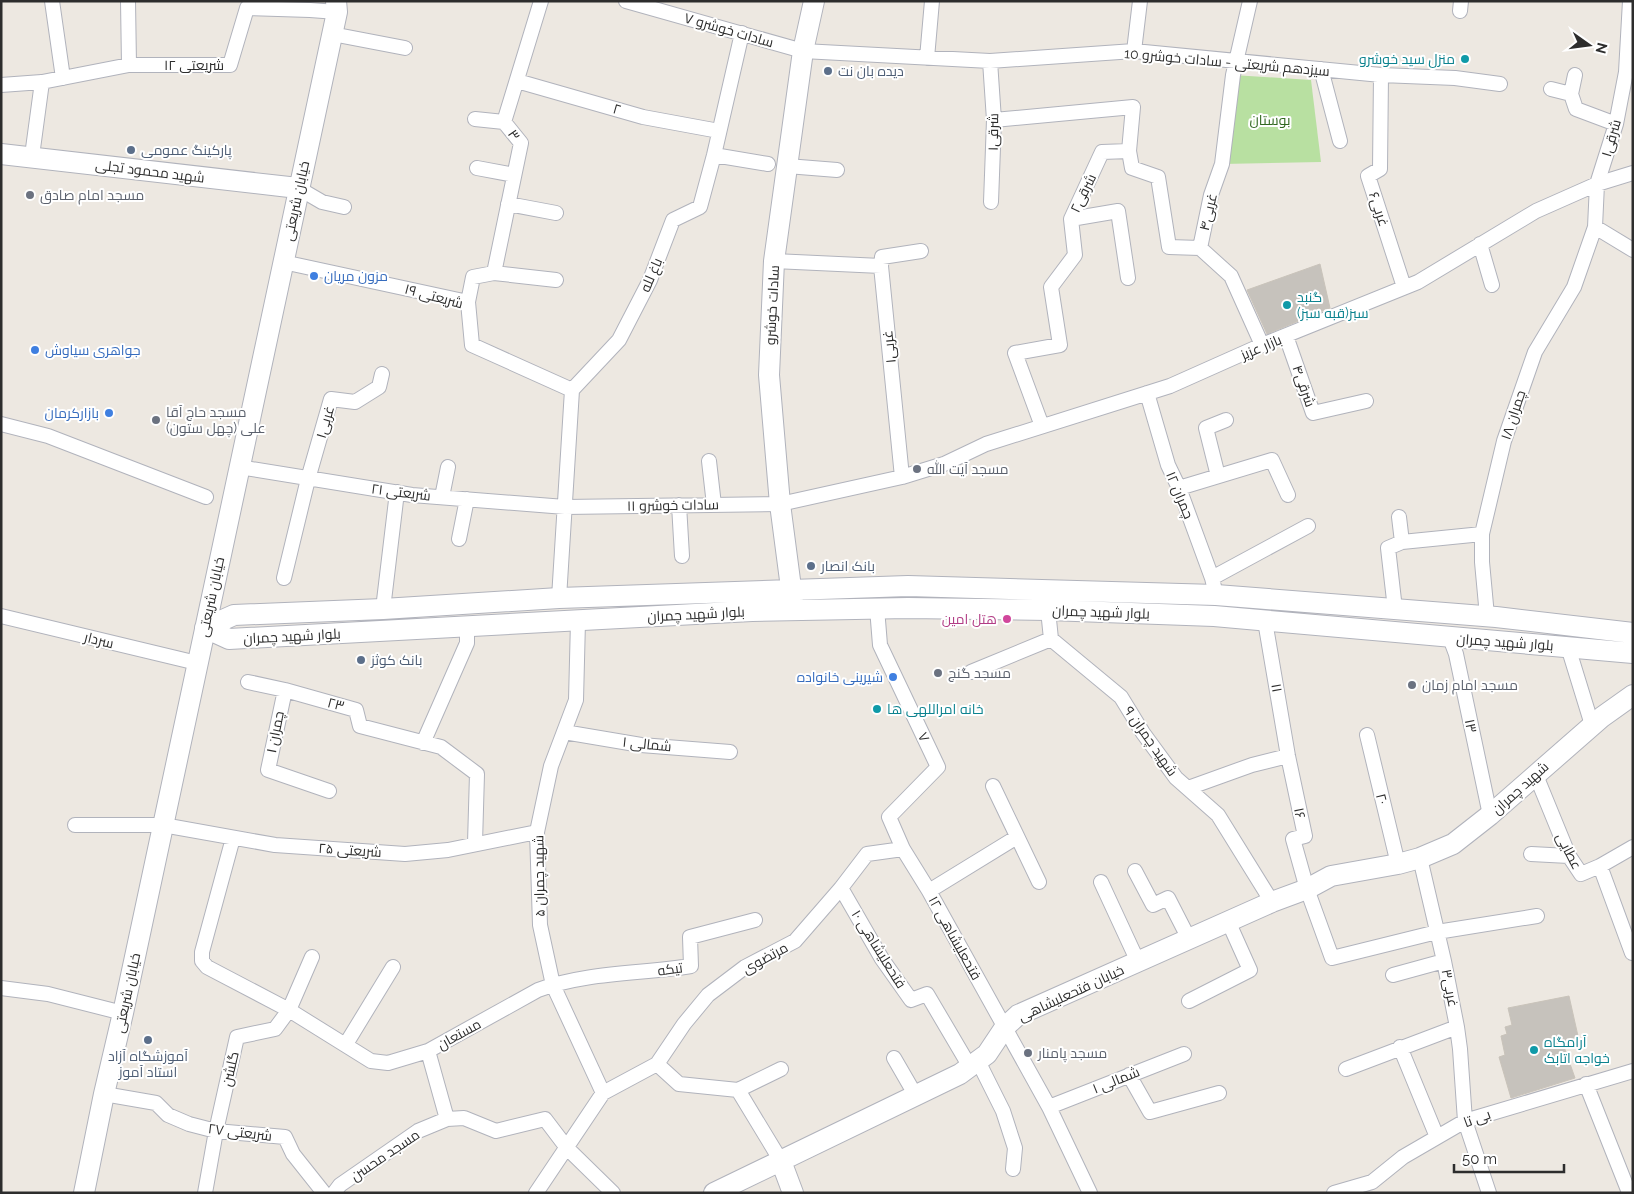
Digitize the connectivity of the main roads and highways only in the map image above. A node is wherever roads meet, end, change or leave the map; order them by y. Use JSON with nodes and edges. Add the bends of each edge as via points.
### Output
{"nodes":[{"id":1,"x":814,"y":1,"type":"edge"},
{"id":2,"x":336,"y":7,"type":"edge"},
{"id":3,"x":1,"y":154,"type":"edge"},
{"id":4,"x":298,"y":188,"type":"junction"},
{"id":5,"x":1214,"y":586,"type":"junction"},
{"id":6,"x":792,"y":590,"type":"junction"},
{"id":7,"x":390,"y":608,"type":"junction"},
{"id":8,"x":793,"y":610,"type":"junction"},
{"id":9,"x":1214,"y":616,"type":"junction"},
{"id":10,"x":205,"y":628,"type":"junction"},
{"id":11,"x":396,"y":630,"type":"junction"},
{"id":12,"x":1633,"y":633,"type":"edge"},
{"id":13,"x":1633,"y":653,"type":"edge"},
{"id":14,"x":1633,"y":695,"type":"edge"},
{"id":15,"x":1398,"y":864,"type":"joint"},
{"id":16,"x":781,"y":1161,"type":"junction"},
{"id":17,"x":84,"y":1193,"type":"edge"},
{"id":18,"x":714,"y":1193,"type":"edge"},
{"id":19,"x":793,"y":1193,"type":"edge"}],
"edges":[{"from":1,"to":6,"type":"main road","name":"سادات خوشرو","via":[[778,165],[769,375],[780,504]]},
{"from":2,"to":4,"type":"main road","name":"خیابان شریعتی"},
{"from":3,"to":4,"type":"main road","name":"شهید محمود تجلی"},
{"from":4,"to":10,"type":"main road","name":"خیابان شریعتی"},
{"from":5,"to":6,"type":"main road","name":"بلوار شهید چمران","via":[[908,586]]},
{"from":5,"to":9,"type":"main road"},
{"from":5,"to":12,"type":"main road","name":"بلوار شهید چمران","via":[[1395,609]]},
{"from":6,"to":7,"type":"main road","name":"بلوار شهید چمران"},
{"from":6,"to":8,"type":"main road","name":"سادات خوشرو"},
{"from":7,"to":10,"type":"main road","name":"بلوار شهید چمران","via":[[234,615]]},
{"from":7,"to":11,"type":"main road"},
{"from":8,"to":9,"type":"main road","name":"بلوار شهید چمران","via":[[1048,610]]},
{"from":8,"to":11,"type":"main road","name":"بلوار شهید چمران"},
{"from":9,"to":13,"type":"main road","name":"بلوار شهید چمران"},
{"from":10,"to":11,"type":"main road","name":"بلوار شهید چمران","via":[[229,639]]},
{"from":10,"to":17,"type":"main road","name":"خیابان شریعتی"},
{"from":14,"to":15,"type":"main road","name":"شهید چمران","via":[[1592,725],[1453,844]]},
{"from":15,"to":16,"type":"main road","name":"خیابان فتحعلیشاهی","via":[[1331,876],[1018,1015],[986,1054],[960,1074]]},
{"from":16,"to":18,"type":"main road","name":"خیابان فتحعلیشاهی"},
{"from":16,"to":19,"type":"main road"}]}
